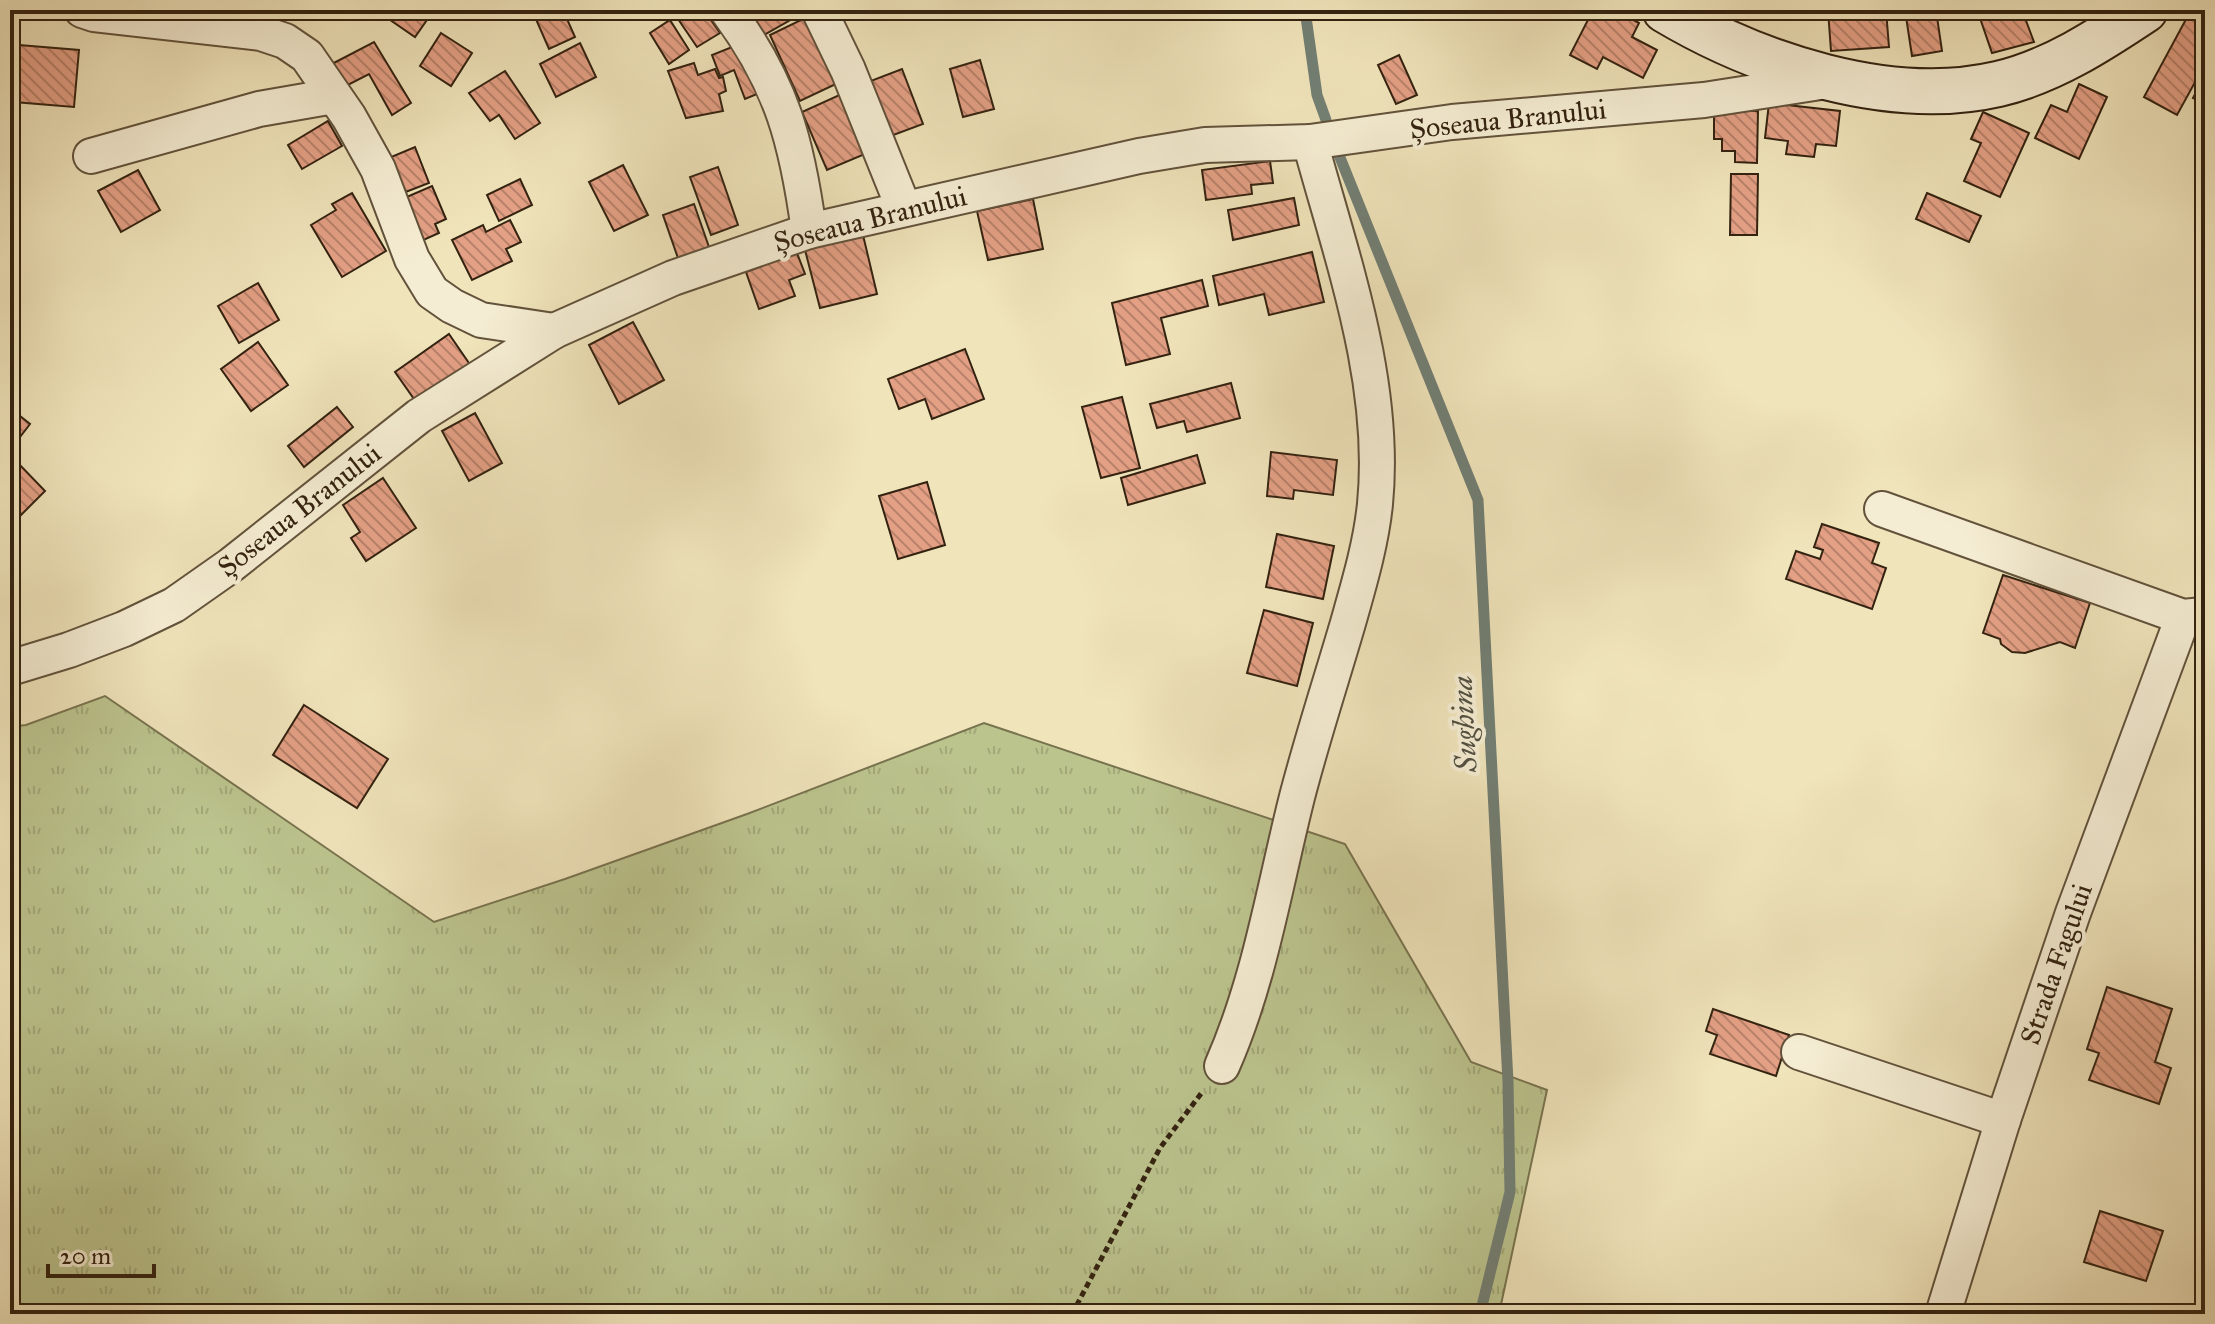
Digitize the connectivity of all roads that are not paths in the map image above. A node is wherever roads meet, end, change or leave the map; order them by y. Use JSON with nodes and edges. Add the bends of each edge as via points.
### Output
{"nodes":[{"id":1,"x":82,"y":10,"type":"edge"},
{"id":2,"x":727,"y":10,"type":"edge"},
{"id":3,"x":819,"y":10,"type":"edge"},
{"id":4,"x":2145,"y":10,"type":"edge"},
{"id":5,"x":1679,"y":14,"type":"edge"},
{"id":6,"x":1839,"y":79,"type":"junction"},
{"id":7,"x":334,"y":96,"type":"junction"},
{"id":8,"x":1310,"y":142,"type":"junction"},
{"id":9,"x":91,"y":156,"type":"dead end"},
{"id":10,"x":904,"y":209,"type":"junction"},
{"id":11,"x":809,"y":231,"type":"junction"},
{"id":12,"x":554,"y":331,"type":"junction"},
{"id":13,"x":1882,"y":509,"type":"dead end"},
{"id":14,"x":2194,"y":616,"type":"edge"},
{"id":15,"x":10,"y":668,"type":"edge"},
{"id":16,"x":1799,"y":1052,"type":"dead end"},
{"id":17,"x":1222,"y":1066,"type":"road end"},
{"id":18,"x":2003,"y":1120,"type":"junction"},
{"id":19,"x":1943,"y":1314,"type":"edge"}],
"edges":[{"from":1,"to":7,"type":"street","via":[[224,27],[285,41],[307,56]]},
{"from":2,"to":11,"type":"street","via":[[748,39],[784,111],[801,170]]},
{"from":3,"to":10,"type":"street"},
{"from":4,"to":6,"type":"main road","name":"Șoseaua Branului","via":[[2043,69],[1999,84],[1947,92]]},
{"from":5,"to":6,"type":"main road","name":"Șoseaua Branului","via":[[1732,45]]},
{"from":6,"to":8,"type":"street","name":"Șoseaua Branului","via":[[1704,100],[1452,122]]},
{"from":7,"to":9,"type":"street","via":[[259,109]]},
{"from":7,"to":12,"type":"street","via":[[378,169],[412,259],[432,292],[481,320]]},
{"from":8,"to":10,"type":"street","name":"Șoseaua Branului","via":[[1205,145]]},
{"from":8,"to":17,"type":"street","via":[[1370,379],[1375,505],[1361,578],[1298,793],[1266,936]]},
{"from":10,"to":11,"type":"street","name":"Șoseaua Branului"},
{"from":11,"to":12,"type":"street","name":"Șoseaua Branului","via":[[673,278]]},
{"from":12,"to":15,"type":"street","name":"Șoseaua Branului","via":[[419,416],[174,605],[124,629]]},
{"from":13,"to":14,"type":"street","name":"Strada Fagului"},
{"from":14,"to":18,"type":"street","name":"Strada Fagului","via":[[2073,913]]},
{"from":16,"to":18,"type":"street"},
{"from":18,"to":19,"type":"street","name":"Strada Fagului"}]}
